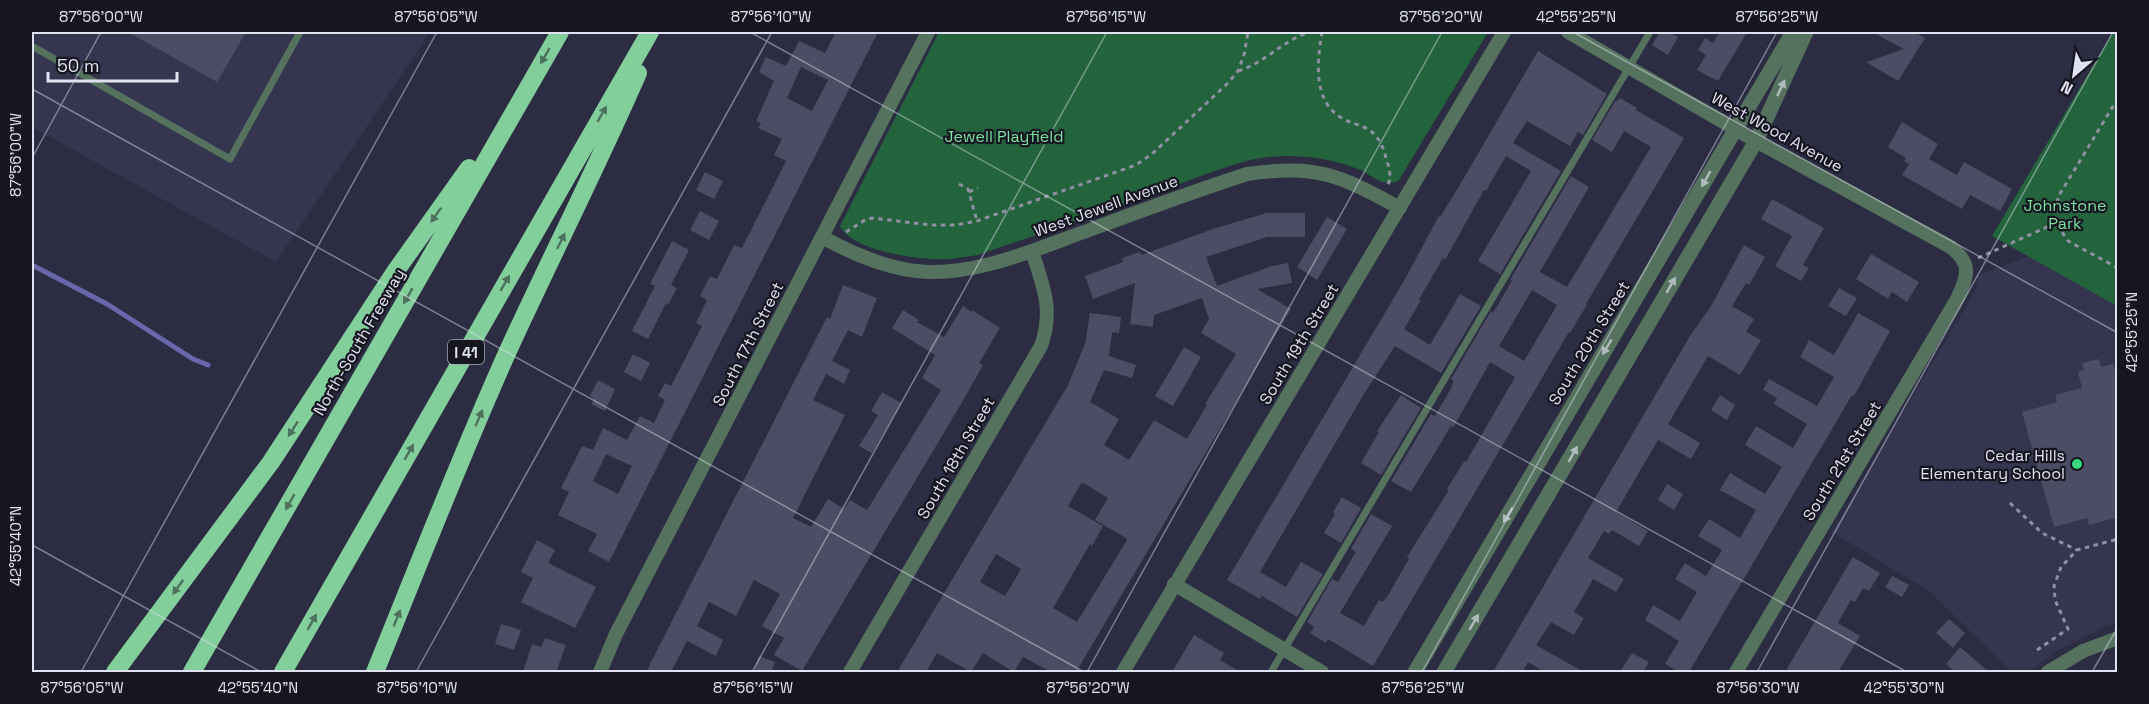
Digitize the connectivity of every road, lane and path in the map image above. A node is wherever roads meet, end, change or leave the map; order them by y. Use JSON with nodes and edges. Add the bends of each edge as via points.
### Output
{"nodes":[{"id":1,"x":300,"y":32,"type":"edge"},
{"id":2,"x":560,"y":32,"type":"edge"},
{"id":3,"x":650,"y":32,"type":"edge"},
{"id":4,"x":656,"y":32,"type":"edge"},
{"id":5,"x":928,"y":32,"type":"edge"},
{"id":6,"x":1248,"y":32,"type":"edge"},
{"id":7,"x":1310,"y":32,"type":"edge"},
{"id":8,"x":1322,"y":32,"type":"edge"},
{"id":9,"x":1504,"y":32,"type":"edge"},
{"id":10,"x":1568,"y":32,"type":"edge"},
{"id":11,"x":1650,"y":32,"type":"edge"},
{"id":12,"x":1793,"y":32,"type":"edge"},
{"id":13,"x":1806,"y":32,"type":"edge"},
{"id":14,"x":32,"y":46,"type":"edge"},
{"id":15,"x":1629,"y":67,"type":"junction"},
{"id":16,"x":1238,"y":71,"type":"junction"},
{"id":17,"x":531,"y":81,"type":"junction"},
{"id":18,"x":2118,"y":98,"type":"edge"},
{"id":19,"x":1736,"y":129,"type":"junction"},
{"id":20,"x":1756,"y":141,"type":"junction"},
{"id":21,"x":960,"y":184,"type":"dead end"},
{"id":22,"x":1388,"y":186,"type":"dead end"},
{"id":23,"x":978,"y":188,"type":"dead end"},
{"id":24,"x":969,"y":192,"type":"junction"},
{"id":25,"x":1400,"y":208,"type":"junction"},
{"id":26,"x":977,"y":221,"type":"junction"},
{"id":27,"x":2056,"y":223,"type":"junction"},
{"id":28,"x":846,"y":232,"type":"dead end"},
{"id":29,"x":822,"y":237,"type":"junction"},
{"id":30,"x":1032,"y":251,"type":"junction"},
{"id":31,"x":1966,"y":264,"type":"junction"},
{"id":32,"x":2118,"y":268,"type":"edge"},
{"id":33,"x":2010,"y":503,"type":"dead end"},
{"id":34,"x":2118,"y":539,"type":"edge"},
{"id":35,"x":2077,"y":550,"type":"junction"},
{"id":36,"x":1174,"y":584,"type":"junction"},
{"id":37,"x":2118,"y":638,"type":"edge"},
{"id":38,"x":1284,"y":650,"type":"junction"},
{"id":39,"x":2037,"y":650,"type":"dead end"},
{"id":40,"x":115,"y":672,"type":"edge"},
{"id":41,"x":192,"y":672,"type":"edge"},
{"id":42,"x":283,"y":672,"type":"edge"},
{"id":43,"x":375,"y":672,"type":"edge"},
{"id":44,"x":600,"y":672,"type":"edge"},
{"id":45,"x":850,"y":672,"type":"edge"},
{"id":46,"x":1123,"y":672,"type":"edge"},
{"id":47,"x":1271,"y":672,"type":"edge"},
{"id":48,"x":1322,"y":672,"type":"edge"},
{"id":49,"x":1415,"y":672,"type":"edge"},
{"id":50,"x":1444,"y":672,"type":"edge"},
{"id":51,"x":1736,"y":672,"type":"edge"},
{"id":52,"x":2048,"y":672,"type":"edge"}],
"edges":[{"from":1,"to":14,"type":"lane","via":[[230,159]]},
{"from":2,"to":17,"type":"highway","name":"North-South Freeway","one_way":true},
{"from":42,"to":3,"type":"highway","number":"I 41","one_way":true},
{"from":43,"to":4,"type":"highway","one_way":true,"via":[[487,400]]},
{"from":5,"to":29,"type":"street","name":"South 17th Street"},
{"from":6,"to":16,"type":"path"},
{"from":7,"to":16,"type":"path"},
{"from":8,"to":22,"type":"path","via":[[1319,76],[1323,95],[1336,113],[1368,128],[1380,140],[1391,177]]},
{"from":9,"to":25,"type":"street","name":"South 19th Street"},
{"from":10,"to":15,"type":"street","name":"West Wood Avenue"},
{"from":11,"to":15,"type":"lane"},
{"from":12,"to":19,"type":"street","name":"South 20th Street"},
{"from":20,"to":13,"type":"street","one_way":true},
{"from":15,"to":19,"type":"street","name":"West Wood Avenue"},
{"from":15,"to":38,"type":"lane"},
{"from":16,"to":26,"type":"path","via":[[1181,129],[1136,165]]},
{"from":17,"to":40,"type":"highway","one_way":true,"via":[[395,272],[271,462]]},
{"from":17,"to":41,"type":"highway","name":"North-South Freeway","one_way":true},
{"from":18,"to":27,"type":"path","via":[[2058,197]]},
{"from":19,"to":20,"type":"street","name":"West Wood Avenue"},
{"from":19,"to":49,"type":"street","name":"South 20th Street","one_way":true},
{"from":20,"to":31,"type":"street","name":"West Wood Avenue","via":[[1949,246]]},
{"from":50,"to":20,"type":"street","one_way":true},
{"from":21,"to":24,"type":"path"},
{"from":23,"to":24,"type":"path"},
{"from":24,"to":26,"type":"path"},
{"from":25,"to":30,"type":"street","name":"West Jewell Avenue","via":[[1335,176],[1280,169],[1205,187]]},
{"from":25,"to":36,"type":"street","name":"South 19th Street"},
{"from":26,"to":28,"type":"path","via":[[930,225],[872,218]]},
{"from":27,"to":31,"type":"path"},
{"from":27,"to":32,"type":"path","via":[[2068,241]]},
{"from":29,"to":30,"type":"street","name":"West Jewell Avenue","via":[[865,258],[917,271],[970,269]]},
{"from":29,"to":44,"type":"street","name":"South 17th Street","via":[[616,634]]},
{"from":30,"to":45,"type":"street","name":"South 18th Street","via":[[1048,302],[1047,330],[1041,346]]},
{"from":31,"to":51,"type":"street","name":"South 21st Street","via":[[1957,299]]},
{"from":33,"to":35,"type":"path","via":[[2042,533]]},
{"from":34,"to":35,"type":"path"},
{"from":35,"to":39,"type":"path","via":[[2061,567],[2054,586],[2055,600],[2068,629]]},
{"from":36,"to":38,"type":"street"},
{"from":36,"to":46,"type":"street","name":"South 19th Street"},
{"from":37,"to":52,"type":"street","via":[[2084,651]]},
{"from":38,"to":47,"type":"lane"},
{"from":38,"to":48,"type":"street"}]}
